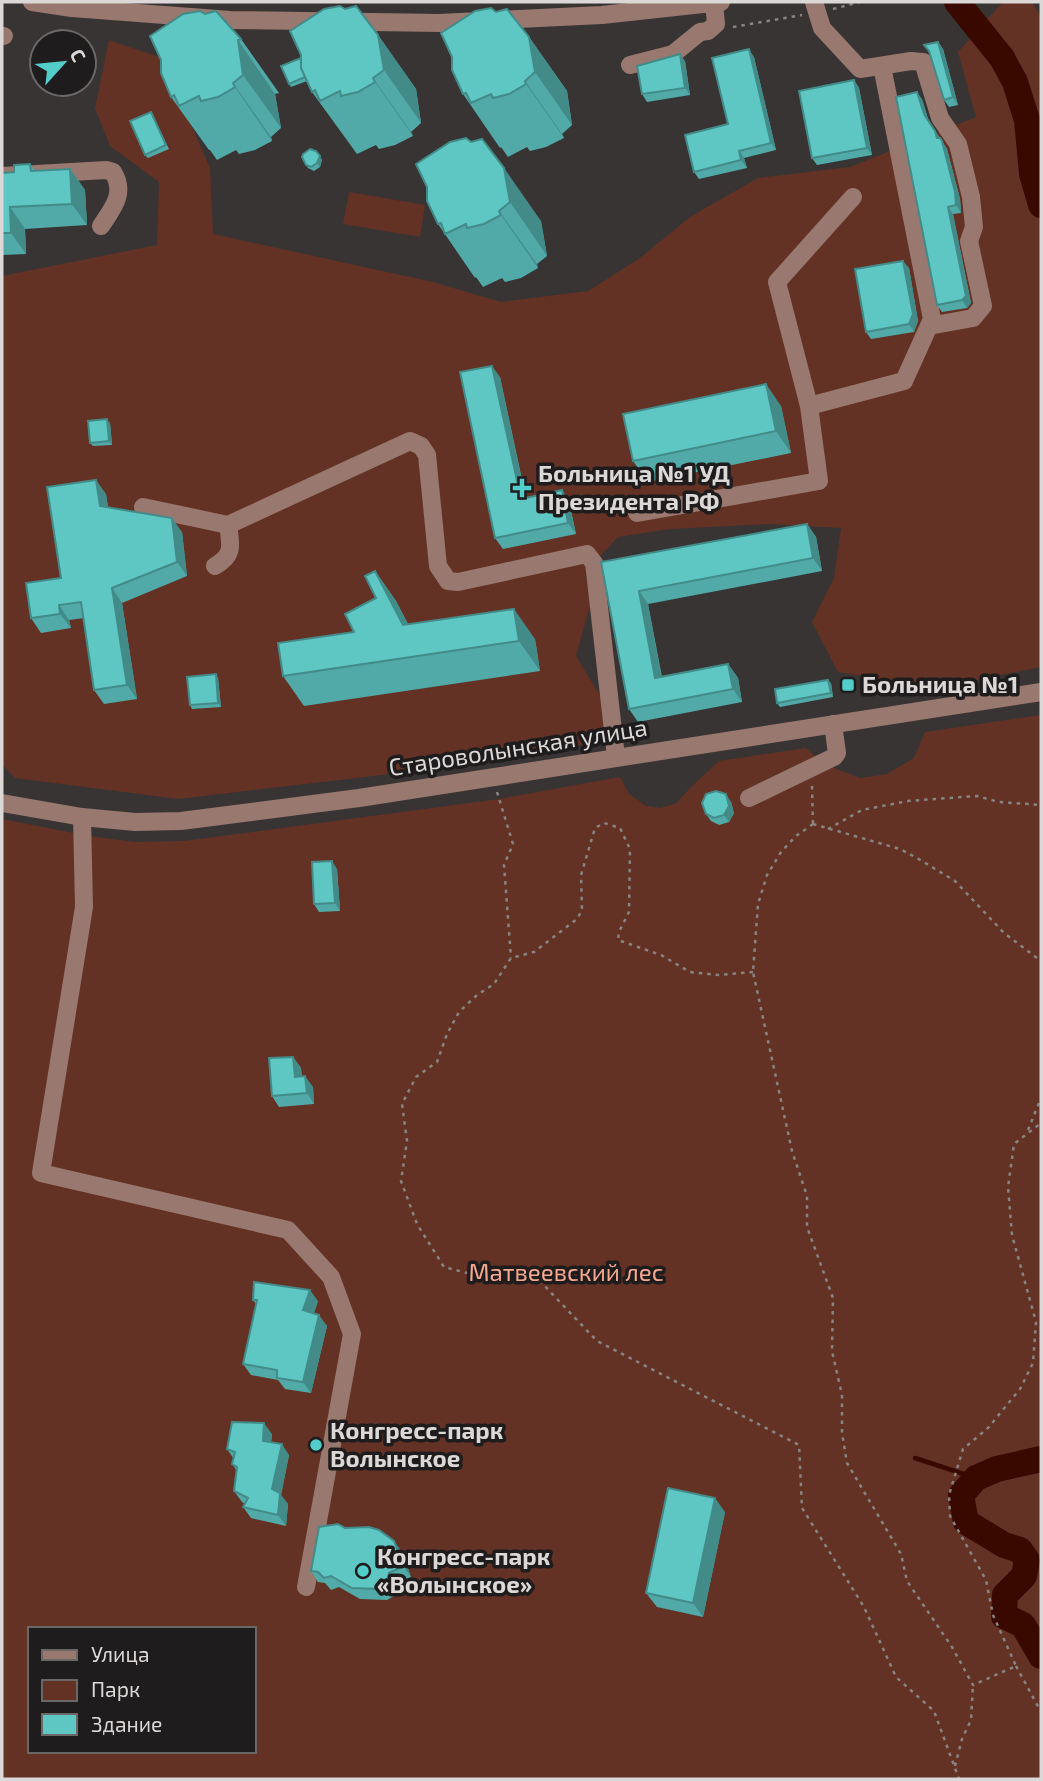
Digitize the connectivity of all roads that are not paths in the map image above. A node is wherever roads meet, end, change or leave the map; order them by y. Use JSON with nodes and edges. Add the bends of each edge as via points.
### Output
{"nodes":[{"id":1,"x":32,"y":2,"type":"edge"},
{"id":2,"x":714,"y":2,"type":"edge"},
{"id":3,"x":721,"y":2,"type":"edge"},
{"id":4,"x":816,"y":7,"type":"edge"},
{"id":5,"x":630,"y":65,"type":"dead end"},
{"id":6,"x":881,"y":66,"type":"junction"},
{"id":7,"x":2,"y":176,"type":"edge"},
{"id":8,"x":853,"y":197,"type":"dead end"},
{"id":9,"x":101,"y":226,"type":"dead end"},
{"id":10,"x":929,"y":326,"type":"junction"},
{"id":11,"x":809,"y":406,"type":"junction"},
{"id":12,"x":143,"y":507,"type":"dead end"},
{"id":13,"x":637,"y":513,"type":"dead end"},
{"id":14,"x":228,"y":525,"type":"junction"},
{"id":15,"x":215,"y":566,"type":"dead end"},
{"id":16,"x":1041,"y":692,"type":"edge"},
{"id":17,"x":833,"y":724,"type":"junction"},
{"id":18,"x":616,"y":757,"type":"junction"},
{"id":19,"x":749,"y":798,"type":"dead end"},
{"id":20,"x":2,"y":803,"type":"edge"},
{"id":21,"x":82,"y":817,"type":"junction"},
{"id":22,"x":306,"y":1587,"type":"dead end"}],
"edges":[{"from":1,"to":2,"type":"street","via":[[230,20],[426,23],[602,15]]},
{"from":2,"to":3,"type":"street"},
{"from":2,"to":5,"type":"street","via":[[716,24],[708,31],[700,32],[673,54]]},
{"from":4,"to":6,"type":"street","via":[[822,28],[860,69]]},
{"from":6,"to":10,"type":"street","via":[[932,319]]},
{"from":6,"to":10,"type":"street","via":[[923,62],[940,118],[958,144],[971,197],[974,227],[969,241],[983,306],[973,318]]},
{"from":7,"to":9,"type":"street","via":[[113,172],[119,196]]},
{"from":8,"to":11,"type":"street","via":[[777,282]]},
{"from":10,"to":11,"type":"street","via":[[904,381]]},
{"from":11,"to":13,"type":"street","via":[[819,481]]},
{"from":12,"to":14,"type":"street"},
{"from":14,"to":15,"type":"street","via":[[230,552]]},
{"from":14,"to":18,"type":"street","via":[[410,441],[416,443],[427,455],[438,566],[448,581],[587,555],[591,558]]},
{"from":16,"to":17,"type":"street","name":"Староволынская улица"},
{"from":17,"to":18,"type":"street","name":"Староволынская улица"},
{"from":17,"to":19,"type":"street","via":[[834,757]]},
{"from":18,"to":21,"type":"street","name":"Староволынская улица","via":[[181,821]]},
{"from":20,"to":21,"type":"street","name":"Староволынская улица"},
{"from":21,"to":22,"type":"street","via":[[84,907],[41,1173],[288,1230],[331,1277],[352,1334]]}]}
